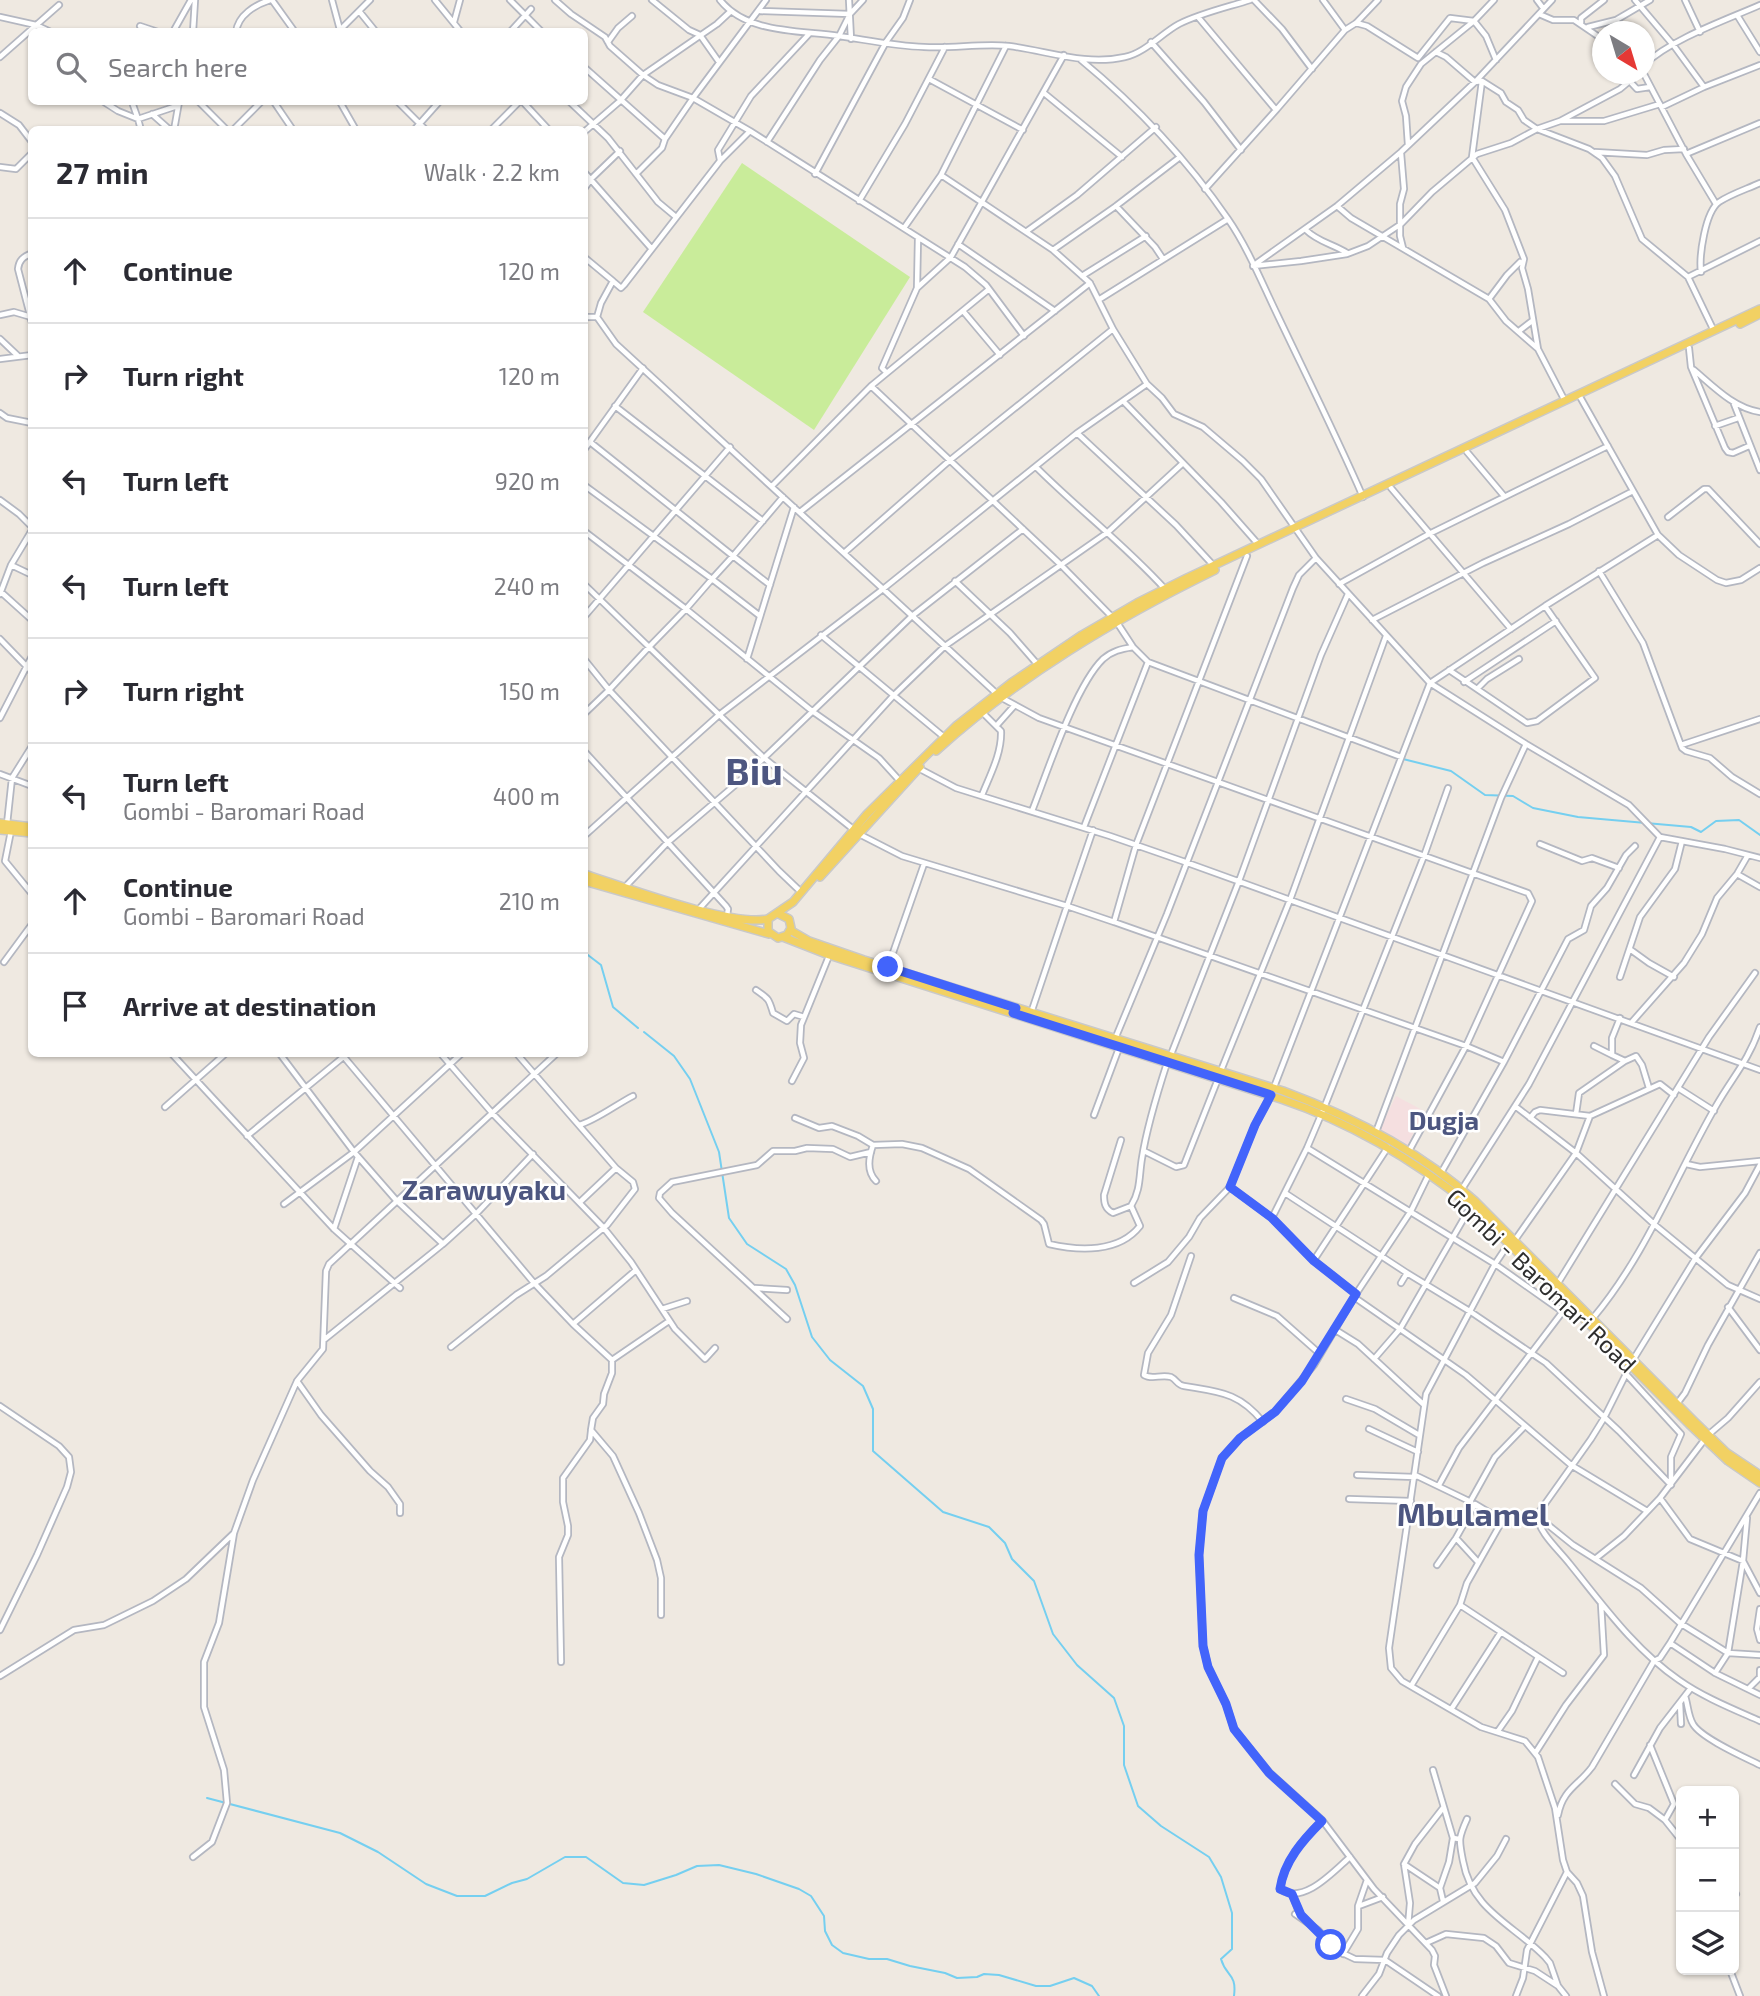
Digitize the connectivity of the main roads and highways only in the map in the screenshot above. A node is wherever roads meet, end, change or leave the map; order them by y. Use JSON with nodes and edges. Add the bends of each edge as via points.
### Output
{"nodes":[{"id":1,"x":1760,"y":309,"type":"edge"},
{"id":2,"x":1760,"y":314,"type":"edge"},
{"id":3,"x":1580,"y":396,"type":"junction"},
{"id":4,"x":1296,"y":530,"type":"junction"},
{"id":5,"x":1114,"y":619,"type":"junction"},
{"id":6,"x":999,"y":696,"type":"junction"},
{"id":7,"x":916,"y":767,"type":"junction"},
{"id":8,"x":6,"y":826,"type":"edge"},
{"id":9,"x":28,"y":826,"type":"edge"},
{"id":10,"x":0,"y":830,"type":"edge"},
{"id":11,"x":855,"y":831,"type":"junction"},
{"id":12,"x":28,"y":832,"type":"edge"},
{"id":13,"x":588,"y":875,"type":"edge"},
{"id":14,"x":588,"y":882,"type":"edge"},
{"id":15,"x":779,"y":914,"type":"junction"},
{"id":16,"x":768,"y":919,"type":"junction"},
{"id":17,"x":790,"y":920,"type":"junction"},
{"id":18,"x":790,"y":930,"type":"junction"},
{"id":19,"x":769,"y":934,"type":"junction"},
{"id":20,"x":783,"y":937,"type":"junction"},
{"id":21,"x":1014,"y":1011,"type":"junction"},
{"id":22,"x":1168,"y":1060,"type":"junction"},
{"id":23,"x":1322,"y":1111,"type":"junction"},
{"id":24,"x":1512,"y":1241,"type":"junction"},
{"id":25,"x":1571,"y":1302,"type":"junction"},
{"id":26,"x":1632,"y":1363,"type":"junction"},
{"id":27,"x":1760,"y":1477,"type":"edge"}],
"edges":[{"from":1,"to":3,"type":"main road"},
{"from":2,"to":3,"type":"main road"},
{"from":3,"to":4,"type":"main road"},
{"from":3,"to":4,"type":"main road"},
{"from":4,"to":5,"type":"main road"},
{"from":4,"to":5,"type":"main road","via":[[1214,565]]},
{"from":5,"to":6,"type":"main road"},
{"from":5,"to":6,"type":"main road","via":[[1038,665]]},
{"from":6,"to":7,"type":"main road"},
{"from":6,"to":7,"type":"main road","via":[[944,737]]},
{"from":7,"to":11,"type":"main road"},
{"from":7,"to":11,"type":"main road"},
{"from":8,"to":9,"type":"main road"},
{"from":8,"to":10,"type":"main road"},
{"from":8,"to":12,"type":"main road"},
{"from":11,"to":15,"type":"main road"},
{"from":11,"to":17,"type":"main road","via":[[799,901]]},
{"from":13,"to":16,"type":"main road","via":[[727,916]]},
{"from":14,"to":19,"type":"main road"},
{"from":15,"to":16,"type":"main road"},
{"from":15,"to":17,"type":"main road"},
{"from":16,"to":19,"type":"main road"},
{"from":17,"to":18,"type":"main road"},
{"from":18,"to":20,"type":"main road"},
{"from":18,"to":21,"type":"main road","name":"Gombi - Baromari Road","via":[[809,941]]},
{"from":19,"to":20,"type":"main road"},
{"from":20,"to":21,"type":"main road","name":"Gombi - Baromari Road"},
{"from":21,"to":22,"type":"main road","name":"Gombi - Baromari Road"},
{"from":21,"to":22,"type":"main road","name":"Gombi - Baromari Road"},
{"from":22,"to":23,"type":"main road","name":"Gombi - Baromari Road"},
{"from":23,"to":24,"type":"main road","name":"Gombi - Baromari Road","via":[[1429,1174]]},
{"from":23,"to":24,"type":"main road","name":"Gombi - Baromari Road","via":[[1409,1151],[1462,1189]]},
{"from":24,"to":25,"type":"main road","name":"Gombi - Baromari Road"},
{"from":24,"to":25,"type":"main road","name":"Gombi - Baromari Road","via":[[1558,1283]]},
{"from":25,"to":26,"type":"main road","name":"Gombi - Baromari Road"},
{"from":25,"to":26,"type":"main road","name":"Gombi - Baromari Road","via":[[1593,1318]]},
{"from":26,"to":27,"type":"main road","name":"Gombi - Baromari Road","via":[[1707,1437]]}]}
